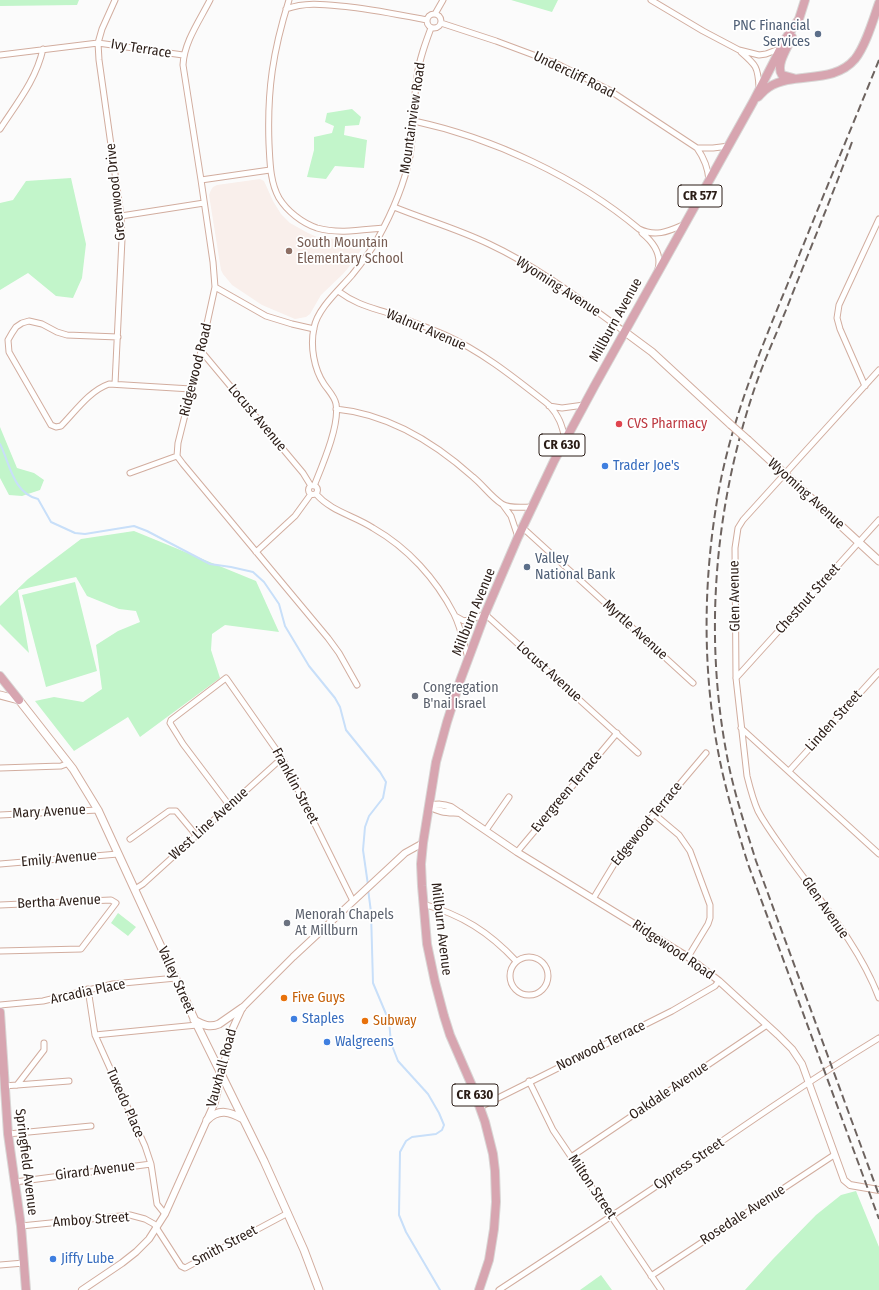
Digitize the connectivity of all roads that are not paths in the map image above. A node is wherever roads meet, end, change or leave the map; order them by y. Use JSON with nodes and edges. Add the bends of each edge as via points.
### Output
{"nodes":[{"id":1,"x":115,"y":0,"type":"edge"},
{"id":2,"x":210,"y":0,"type":"edge"},
{"id":3,"x":289,"y":0,"type":"edge"},
{"id":4,"x":312,"y":0,"type":"edge"},
{"id":5,"x":443,"y":0,"type":"edge"},
{"id":6,"x":651,"y":0,"type":"edge"},
{"id":7,"x":805,"y":0,"type":"edge"},
{"id":8,"x":879,"y":3,"type":"edge"},
{"id":9,"x":320,"y":4,"type":"junction"},
{"id":10,"x":286,"y":9,"type":"junction"},
{"id":11,"x":435,"y":14,"type":"junction"},
{"id":12,"x":799,"y":19,"type":"junction"},
{"id":13,"x":427,"y":20,"type":"junction"},
{"id":14,"x":440,"y":23,"type":"junction"},
{"id":15,"x":431,"y":28,"type":"junction"},
{"id":16,"x":98,"y":43,"type":"junction"},
{"id":17,"x":43,"y":49,"type":"junction"},
{"id":18,"x":780,"y":49,"type":"junction"},
{"id":19,"x":739,"y":50,"type":"junction"},
{"id":20,"x":0,"y":55,"type":"edge"},
{"id":21,"x":183,"y":56,"type":"junction"},
{"id":22,"x":796,"y":79,"type":"junction"},
{"id":23,"x":759,"y":89,"type":"junction"},
{"id":24,"x":753,"y":102,"type":"junction"},
{"id":25,"x":414,"y":121,"type":"junction"},
{"id":26,"x":0,"y":129,"type":"edge"},
{"id":27,"x":729,"y":146,"type":"junction"},
{"id":28,"x":697,"y":148,"type":"junction"},
{"id":29,"x":270,"y":170,"type":"junction"},
{"id":30,"x":201,"y":180,"type":"junction"},
{"id":31,"x":708,"y":181,"type":"junction"},
{"id":32,"x":204,"y":203,"type":"junction"},
{"id":33,"x":394,"y":207,"type":"junction"},
{"id":34,"x":121,"y":216,"type":"junction"},
{"id":35,"x":879,"y":220,"type":"edge"},
{"id":36,"x":684,"y":225,"type":"junction"},
{"id":37,"x":383,"y":228,"type":"junction"},
{"id":38,"x":639,"y":229,"type":"junction"},
{"id":39,"x":657,"y":273,"type":"junction"},
{"id":40,"x":214,"y":287,"type":"junction"},
{"id":41,"x":338,"y":291,"type":"junction"},
{"id":42,"x":314,"y":328,"type":"junction"},
{"id":43,"x":625,"y":332,"type":"junction"},
{"id":44,"x":118,"y":337,"type":"junction"},
{"id":45,"x":201,"y":351,"type":"junction"},
{"id":46,"x":879,"y":370,"type":"edge"},
{"id":47,"x":115,"y":384,"type":"junction"},
{"id":48,"x":865,"y":386,"type":"junction"},
{"id":49,"x":191,"y":389,"type":"junction"},
{"id":50,"x":549,"y":405,"type":"junction"},
{"id":51,"x":584,"y":406,"type":"junction"},
{"id":52,"x":336,"y":409,"type":"junction"},
{"id":53,"x":565,"y":439,"type":"junction"},
{"id":54,"x":177,"y":456,"type":"junction"},
{"id":55,"x":130,"y":473,"type":"dead end"},
{"id":56,"x":784,"y":475,"type":"junction"},
{"id":57,"x":313,"y":486,"type":"junction"},
{"id":58,"x":314,"y":494,"type":"junction"},
{"id":59,"x":502,"y":504,"type":"junction"},
{"id":60,"x":532,"y":507,"type":"junction"},
{"id":61,"x":879,"y":520,"type":"edge"},
{"id":62,"x":523,"y":528,"type":"junction"},
{"id":63,"x":518,"y":537,"type":"junction"},
{"id":64,"x":859,"y":542,"type":"junction"},
{"id":65,"x":256,"y":552,"type":"junction"},
{"id":66,"x":879,"y":560,"type":"edge"},
{"id":67,"x":486,"y":614,"type":"junction"},
{"id":68,"x":455,"y":616,"type":"junction"},
{"id":69,"x":469,"y":659,"type":"junction"},
{"id":70,"x":879,"y":672,"type":"edge"},
{"id":71,"x":0,"y":676,"type":"edge"},
{"id":72,"x":736,"y":678,"type":"junction"},
{"id":73,"x":693,"y":683,"type":"dead end"},
{"id":74,"x":357,"y":685,"type":"dead end"},
{"id":75,"x":0,"y":695,"type":"edge"},
{"id":76,"x":19,"y":700,"type":"junction"},
{"id":77,"x":741,"y":728,"type":"junction"},
{"id":78,"x":617,"y":733,"type":"junction"},
{"id":79,"x":638,"y":753,"type":"dead end"},
{"id":80,"x":706,"y":753,"type":"dead end"},
{"id":81,"x":282,"y":758,"type":"junction"},
{"id":82,"x":69,"y":763,"type":"junction"},
{"id":83,"x":0,"y":768,"type":"edge"},
{"id":84,"x":789,"y":771,"type":"junction"},
{"id":85,"x":509,"y":797,"type":"dead end"},
{"id":86,"x":229,"y":805,"type":"junction"},
{"id":87,"x":429,"y":806,"type":"junction"},
{"id":88,"x":98,"y":810,"type":"junction"},
{"id":89,"x":654,"y":814,"type":"junction"},
{"id":90,"x":0,"y":815,"type":"edge"},
{"id":91,"x":486,"y":830,"type":"junction"},
{"id":92,"x":196,"y":835,"type":"junction"},
{"id":93,"x":130,"y":839,"type":"dead end"},
{"id":94,"x":423,"y":842,"type":"junction"},
{"id":95,"x":517,"y":852,"type":"junction"},
{"id":96,"x":118,"y":854,"type":"junction"},
{"id":97,"x":879,"y":854,"type":"edge"},
{"id":98,"x":0,"y":864,"type":"edge"},
{"id":99,"x":135,"y":889,"type":"junction"},
{"id":100,"x":593,"y":899,"type":"junction"},
{"id":101,"x":353,"y":901,"type":"junction"},
{"id":102,"x":423,"y":904,"type":"junction"},
{"id":103,"x":0,"y":905,"type":"edge"},
{"id":104,"x":0,"y":952,"type":"edge"},
{"id":105,"x":688,"y":957,"type":"junction"},
{"id":106,"x":516,"y":961,"type":"junction"},
{"id":107,"x":176,"y":978,"type":"junction"},
{"id":108,"x":719,"y":981,"type":"junction"},
{"id":109,"x":88,"y":989,"type":"junction"},
{"id":110,"x":879,"y":998,"type":"edge"},
{"id":111,"x":0,"y":1005,"type":"edge"},
{"id":112,"x":242,"y":1008,"type":"junction"},
{"id":113,"x":0,"y":1012,"type":"edge"},
{"id":114,"x":196,"y":1023,"type":"junction"},
{"id":115,"x":767,"y":1025,"type":"junction"},
{"id":116,"x":95,"y":1035,"type":"junction"},
{"id":117,"x":879,"y":1038,"type":"edge"},
{"id":118,"x":44,"y":1043,"type":"dead end"},
{"id":119,"x":222,"y":1077,"type":"junction"},
{"id":120,"x":70,"y":1081,"type":"dead end"},
{"id":121,"x":529,"y":1081,"type":"junction"},
{"id":122,"x":808,"y":1083,"type":"junction"},
{"id":123,"x":17,"y":1085,"type":"junction"},
{"id":124,"x":4,"y":1086,"type":"junction"},
{"id":125,"x":480,"y":1107,"type":"junction"},
{"id":126,"x":243,"y":1119,"type":"junction"},
{"id":127,"x":208,"y":1120,"type":"junction"},
{"id":128,"x":91,"y":1126,"type":"dead end"},
{"id":129,"x":8,"y":1134,"type":"junction"},
{"id":130,"x":834,"y":1155,"type":"junction"},
{"id":131,"x":571,"y":1156,"type":"junction"},
{"id":132,"x":151,"y":1164,"type":"junction"},
{"id":133,"x":15,"y":1182,"type":"junction"},
{"id":134,"x":879,"y":1190,"type":"edge"},
{"id":135,"x":288,"y":1213,"type":"junction"},
{"id":136,"x":165,"y":1214,"type":"junction"},
{"id":137,"x":612,"y":1216,"type":"junction"},
{"id":138,"x":21,"y":1226,"type":"junction"},
{"id":139,"x":157,"y":1228,"type":"junction"},
{"id":140,"x":24,"y":1263,"type":"junction"},
{"id":141,"x":0,"y":1265,"type":"edge"},
{"id":142,"x":652,"y":1276,"type":"junction"},
{"id":143,"x":86,"y":1289,"type":"edge"},
{"id":144,"x":26,"y":1290,"type":"edge"},
{"id":145,"x":320,"y":1290,"type":"edge"},
{"id":146,"x":479,"y":1290,"type":"edge"},
{"id":147,"x":499,"y":1290,"type":"edge"},
{"id":148,"x":661,"y":1290,"type":"edge"}],
"edges":[{"from":1,"to":16,"type":"street","name":"Greenwood Drive"},
{"from":2,"to":21,"type":"street"},
{"from":3,"to":10,"type":"street"},
{"from":4,"to":9,"type":"street"},
{"from":5,"to":11,"type":"street"},
{"from":6,"to":19,"type":"street"},
{"from":7,"to":12,"type":"main road","name":"Millburn Avenue","number":"CR 577"},
{"from":8,"to":22,"type":"main road","number":"CR 577","via":[[861,49],[852,62],[834,73]]},
{"from":9,"to":10,"type":"street"},
{"from":9,"to":13,"type":"street","via":[[376,10]]},
{"from":10,"to":29,"type":"street","via":[[275,49],[269,95]]},
{"from":11,"to":13,"type":"street"},
{"from":11,"to":14,"type":"street","via":[[440,18]]},
{"from":12,"to":18,"type":"main road","name":"Millburn Avenue","number":"CR 577"},
{"from":12,"to":22,"type":"main road","via":[[780,64],[782,75]]},
{"from":13,"to":15,"type":"street"},
{"from":14,"to":15,"type":"street","via":[[436,28]]},
{"from":14,"to":28,"type":"street","name":"Undercliff Road","via":[[555,63],[610,90]]},
{"from":15,"to":25,"type":"street","name":"Mountainview Road","via":[[424,45],[417,77]]},
{"from":16,"to":17,"type":"street","name":"Ivy Terrace"},
{"from":16,"to":21,"type":"street","name":"Ivy Terrace"},
{"from":16,"to":34,"type":"street","name":"Greenwood Drive"},
{"from":17,"to":20,"type":"street","name":"Ivy Terrace"},
{"from":17,"to":26,"type":"street","via":[[34,78]]},
{"from":18,"to":19,"type":"street","via":[[759,55]]},
{"from":18,"to":23,"type":"main road","name":"Millburn Avenue","number":"CR 577"},
{"from":19,"to":23,"type":"street","via":[[755,66]]},
{"from":21,"to":30,"type":"street","name":"Ridgewood Road"},
{"from":22,"to":24,"type":"main road","number":"CR 577","via":[[768,87]]},
{"from":23,"to":24,"type":"main road","name":"Millburn Avenue","number":"CR 577"},
{"from":24,"to":27,"type":"main road","name":"Millburn Avenue","number":"CR 577"},
{"from":25,"to":33,"type":"street","name":"Mountainview Road","via":[[406,172]]},
{"from":25,"to":38,"type":"street","via":[[475,137],[530,161],[600,200]]},
{"from":27,"to":28,"type":"street"},
{"from":27,"to":31,"type":"main road","name":"Millburn Avenue","number":"CR 577"},
{"from":28,"to":31,"type":"street","name":"Undercliff Road","via":[[708,168]]},
{"from":29,"to":30,"type":"street"},
{"from":29,"to":37,"type":"street","via":[[279,198],[304,222],[317,228],[338,231]]},
{"from":30,"to":32,"type":"street","name":"Ridgewood Road"},
{"from":31,"to":36,"type":"main road","name":"Millburn Avenue","number":"CR 577"},
{"from":32,"to":34,"type":"street"},
{"from":32,"to":40,"type":"street","name":"Ridgewood Road"},
{"from":33,"to":37,"type":"street","name":"Mountainview Road"},
{"from":33,"to":43,"type":"street","name":"Wyoming Avenue","via":[[490,244],[558,283]]},
{"from":34,"to":44,"type":"street","name":"Greenwood Drive"},
{"from":35,"to":48,"type":"street","via":[[837,312],[838,324]]},
{"from":36,"to":38,"type":"street","via":[[658,234]]},
{"from":36,"to":39,"type":"main road","name":"Millburn Avenue","number":"CR 577"},
{"from":37,"to":41,"type":"street","name":"Mountainview Road","via":[[362,262]]},
{"from":38,"to":39,"type":"street","via":[[654,244],[660,264]]},
{"from":39,"to":43,"type":"main road","name":"Millburn Avenue","number":"CR 577"},
{"from":40,"to":42,"type":"street","via":[[266,316]]},
{"from":40,"to":45,"type":"street","name":"Ridgewood Road"},
{"from":41,"to":42,"type":"street","name":"Mountainview Road","via":[[322,310]]},
{"from":41,"to":50,"type":"street","name":"Walnut Avenue","via":[[355,303],[418,324],[468,347],[504,370]]},
{"from":42,"to":52,"type":"street","name":"Mountainview Road","via":[[313,352],[316,366],[334,398]]},
{"from":43,"to":51,"type":"main road","name":"Millburn Avenue","number":"CR 630"},
{"from":43,"to":56,"type":"main road","name":"Wyoming Avenue","bridge":true,"via":[[652,352]]},
{"from":44,"to":47,"type":"street","name":"Greenwood Drive"},
{"from":44,"to":47,"type":"street","via":[[67,335],[29,321],[16,327],[8,340],[9,352],[50,425],[61,426],[93,393],[108,384]]},
{"from":45,"to":49,"type":"street","name":"Ridgewood Road"},
{"from":45,"to":57,"type":"street","name":"Locust Avenue"},
{"from":46,"to":48,"type":"street","name":"Glen Avenue"},
{"from":47,"to":49,"type":"street"},
{"from":48,"to":56,"type":"street","name":"Glen Avenue"},
{"from":49,"to":54,"type":"street","name":"Ridgewood Road"},
{"from":50,"to":51,"type":"street","via":[[562,408]]},
{"from":50,"to":53,"type":"street","name":"Walnut Avenue","via":[[561,420]]},
{"from":51,"to":53,"type":"main road","name":"Millburn Avenue","number":"CR 630"},
{"from":52,"to":57,"type":"street","name":"Mountainview Road","via":[[333,433]]},
{"from":52,"to":59,"type":"street","via":[[368,414],[429,442]]},
{"from":53,"to":60,"type":"main road","name":"Millburn Avenue","number":"CR 630"},
{"from":54,"to":55,"type":"street"},
{"from":54,"to":65,"type":"street"},
{"from":56,"to":64,"type":"main road","name":"Wyoming Avenue"},
{"from":56,"to":72,"type":"street","name":"Glen Avenue","via":[[743,520],[736,536]]},
{"from":57,"to":58,"type":"street","via":[[317,489]]},
{"from":58,"to":65,"type":"street","via":[[295,516]]},
{"from":58,"to":68,"type":"street","via":[[328,506],[356,518],[394,541],[427,574]]},
{"from":59,"to":60,"type":"street","via":[[511,507]]},
{"from":59,"to":63,"type":"street","via":[[511,516]]},
{"from":60,"to":62,"type":"main road","name":"Millburn Avenue","number":"CR 630"},
{"from":61,"to":64,"type":"street","name":"Chestnut Street"},
{"from":62,"to":63,"type":"main road","name":"Millburn Avenue","number":"CR 630"},
{"from":62,"to":73,"type":"street","name":"Myrtle Avenue"},
{"from":63,"to":67,"type":"main road","name":"Millburn Avenue","number":"CR 630"},
{"from":64,"to":66,"type":"main road","name":"Wyoming Avenue"},
{"from":64,"to":72,"type":"street","name":"Chestnut Street"},
{"from":65,"to":74,"type":"street","via":[[339,653]]},
{"from":67,"to":68,"type":"street","via":[[464,621]]},
{"from":67,"to":69,"type":"main road","name":"Millburn Avenue","number":"CR 630"},
{"from":67,"to":78,"type":"street","name":"Locust Avenue"},
{"from":68,"to":69,"type":"street"},
{"from":69,"to":87,"type":"main road","name":"Millburn Avenue","number":"CR 630","via":[[436,762]]},
{"from":70,"to":84,"type":"street","name":"Linden Street"},
{"from":71,"to":76,"type":"main road"},
{"from":72,"to":77,"type":"street","name":"Glen Avenue"},
{"from":75,"to":76,"type":"main road"},
{"from":76,"to":82,"type":"main road","name":"Valley Street"},
{"from":77,"to":84,"type":"street"},
{"from":77,"to":110,"type":"street","name":"Glen Avenue","via":[[747,776],[758,811],[843,932],[864,965]]},
{"from":78,"to":79,"type":"street","name":"Locust Avenue"},
{"from":78,"to":95,"type":"street","name":"Evergreen Terrace"},
{"from":80,"to":89,"type":"street","name":"Edgewood Terrace"},
{"from":81,"to":86,"type":"street","name":"West Line Avenue"},
{"from":81,"to":86,"type":"street","name":"Franklin Street","via":[[226,678],[171,720],[170,723],[183,744]]},
{"from":81,"to":101,"type":"street","name":"Franklin Street"},
{"from":82,"to":83,"type":"street","via":[[61,766]]},
{"from":82,"to":88,"type":"main road","name":"Valley Street"},
{"from":84,"to":97,"type":"street"},
{"from":85,"to":91,"type":"street"},
{"from":86,"to":92,"type":"street","name":"West Line Avenue"},
{"from":87,"to":91,"type":"street","name":"Ridgewood Road","via":[[443,812],[460,813]]},
{"from":87,"to":94,"type":"main road","name":"Millburn Avenue","number":"CR 630"},
{"from":88,"to":90,"type":"street","name":"Mary Avenue"},
{"from":88,"to":96,"type":"main road","name":"Valley Street"},
{"from":89,"to":100,"type":"street","name":"Edgewood Terrace","via":[[620,856]]},
{"from":89,"to":105,"type":"street","via":[[679,835],[690,851],[710,905],[708,924]]},
{"from":91,"to":95,"type":"street","name":"Ridgewood Road"},
{"from":92,"to":93,"type":"street","via":[[176,811],[169,812]]},
{"from":92,"to":99,"type":"street","name":"West Line Avenue"},
{"from":94,"to":101,"type":"street","name":"Vauxhall Road","via":[[405,853]]},
{"from":94,"to":102,"type":"main road","name":"Millburn Avenue","number":"CR 630"},
{"from":95,"to":100,"type":"street","name":"Ridgewood Road"},
{"from":96,"to":98,"type":"street","name":"Emily Avenue"},
{"from":96,"to":99,"type":"main road","name":"Valley Street"},
{"from":99,"to":107,"type":"main road","name":"Valley Street"},
{"from":100,"to":105,"type":"street","name":"Ridgewood Road"},
{"from":101,"to":112,"type":"street","name":"Vauxhall Road"},
{"from":102,"to":106,"type":"street","via":[[451,913],[474,925],[493,938]]},
{"from":102,"to":125,"type":"main road","name":"Millburn Avenue","number":"CR 630","via":[[427,944],[439,1000],[450,1035]]},
{"from":103,"to":104,"type":"street","name":"Bertha Avenue","via":[[110,900],[116,905],[81,949]]},
{"from":105,"to":108,"type":"street","name":"Ridgewood Road"},
{"from":106,"to":106,"type":"street","via":[[509,980],[518,993],[526,996],[538,993],[544,988],[548,981],[545,965],[531,957]]},
{"from":107,"to":109,"type":"street","name":"Arcadia Place"},
{"from":107,"to":114,"type":"main road","name":"Valley Street"},
{"from":108,"to":115,"type":"street","name":"Ridgewood Road"},
{"from":108,"to":121,"type":"street","name":"Norwood Terrace","via":[[715,986],[672,1011]]},
{"from":109,"to":111,"type":"street","name":"Arcadia Place","via":[[43,1001]]},
{"from":109,"to":116,"type":"street","name":"Tuxedo Place"},
{"from":112,"to":114,"type":"main road","via":[[215,1026]]},
{"from":112,"to":119,"type":"street","name":"Vauxhall Road","via":[[232,1030]]},
{"from":113,"to":124,"type":"main road","name":"Springfield Avenue"},
{"from":114,"to":116,"type":"street"},
{"from":114,"to":119,"type":"main road","name":"Valley Street"},
{"from":115,"to":122,"type":"street","name":"Ridgewood Road","via":[[792,1049],[802,1064]]},
{"from":115,"to":131,"type":"street","name":"Oakdale Avenue"},
{"from":116,"to":132,"type":"street","name":"Tuxedo Place"},
{"from":117,"to":122,"type":"street","name":"Cypress Street"},
{"from":118,"to":123,"type":"street","via":[[44,1050]]},
{"from":119,"to":126,"type":"main road","name":"Valley Street"},
{"from":119,"to":127,"type":"street","name":"Vauxhall Road"},
{"from":120,"to":123,"type":"street"},
{"from":121,"to":125,"type":"street","name":"Norwood Terrace"},
{"from":121,"to":131,"type":"street","name":"Milton Street","via":[[553,1130]]},
{"from":122,"to":130,"type":"street","name":"Ridgewood Road"},
{"from":122,"to":137,"type":"street","name":"Cypress Street"},
{"from":123,"to":124,"type":"street"},
{"from":124,"to":129,"type":"main road","name":"Springfield Avenue"},
{"from":125,"to":146,"type":"main road","name":"Millburn Avenue","number":"CR 630","via":[[493,1154],[496,1202],[492,1244]]},
{"from":126,"to":127,"type":"main road","via":[[222,1112]]},
{"from":126,"to":135,"type":"main road","name":"Valley Street"},
{"from":127,"to":136,"type":"street","name":"Vauxhall Road"},
{"from":128,"to":129,"type":"street"},
{"from":129,"to":133,"type":"main road","name":"Springfield Avenue"},
{"from":130,"to":134,"type":"street","name":"Ridgewood Road","via":[[846,1183],[850,1186]]},
{"from":130,"to":142,"type":"street","name":"Rosedale Avenue"},
{"from":131,"to":137,"type":"street","name":"Milton Street"},
{"from":132,"to":133,"type":"street","name":"Girard Avenue"},
{"from":132,"to":136,"type":"street","name":"Tuxedo Place","via":[[155,1197]]},
{"from":133,"to":138,"type":"main road","name":"Springfield Avenue"},
{"from":135,"to":139,"type":"street","name":"Smith Street","via":[[185,1268],[181,1266]]},
{"from":135,"to":145,"type":"main road","name":"Valley Street"},
{"from":136,"to":139,"type":"street","name":"Vauxhall Road"},
{"from":137,"to":142,"type":"street","name":"Milton Street"},
{"from":137,"to":147,"type":"street","name":"Cypress Street"},
{"from":138,"to":139,"type":"street","name":"Amboy Street","via":[[130,1215],[151,1222]]},
{"from":138,"to":140,"type":"main road","name":"Springfield Avenue"},
{"from":139,"to":143,"type":"street","name":"Vauxhall Road","via":[[136,1252]]},
{"from":140,"to":141,"type":"street"},
{"from":140,"to":144,"type":"main road","name":"Springfield Avenue"},
{"from":142,"to":148,"type":"street","name":"Milton Street"}]}
